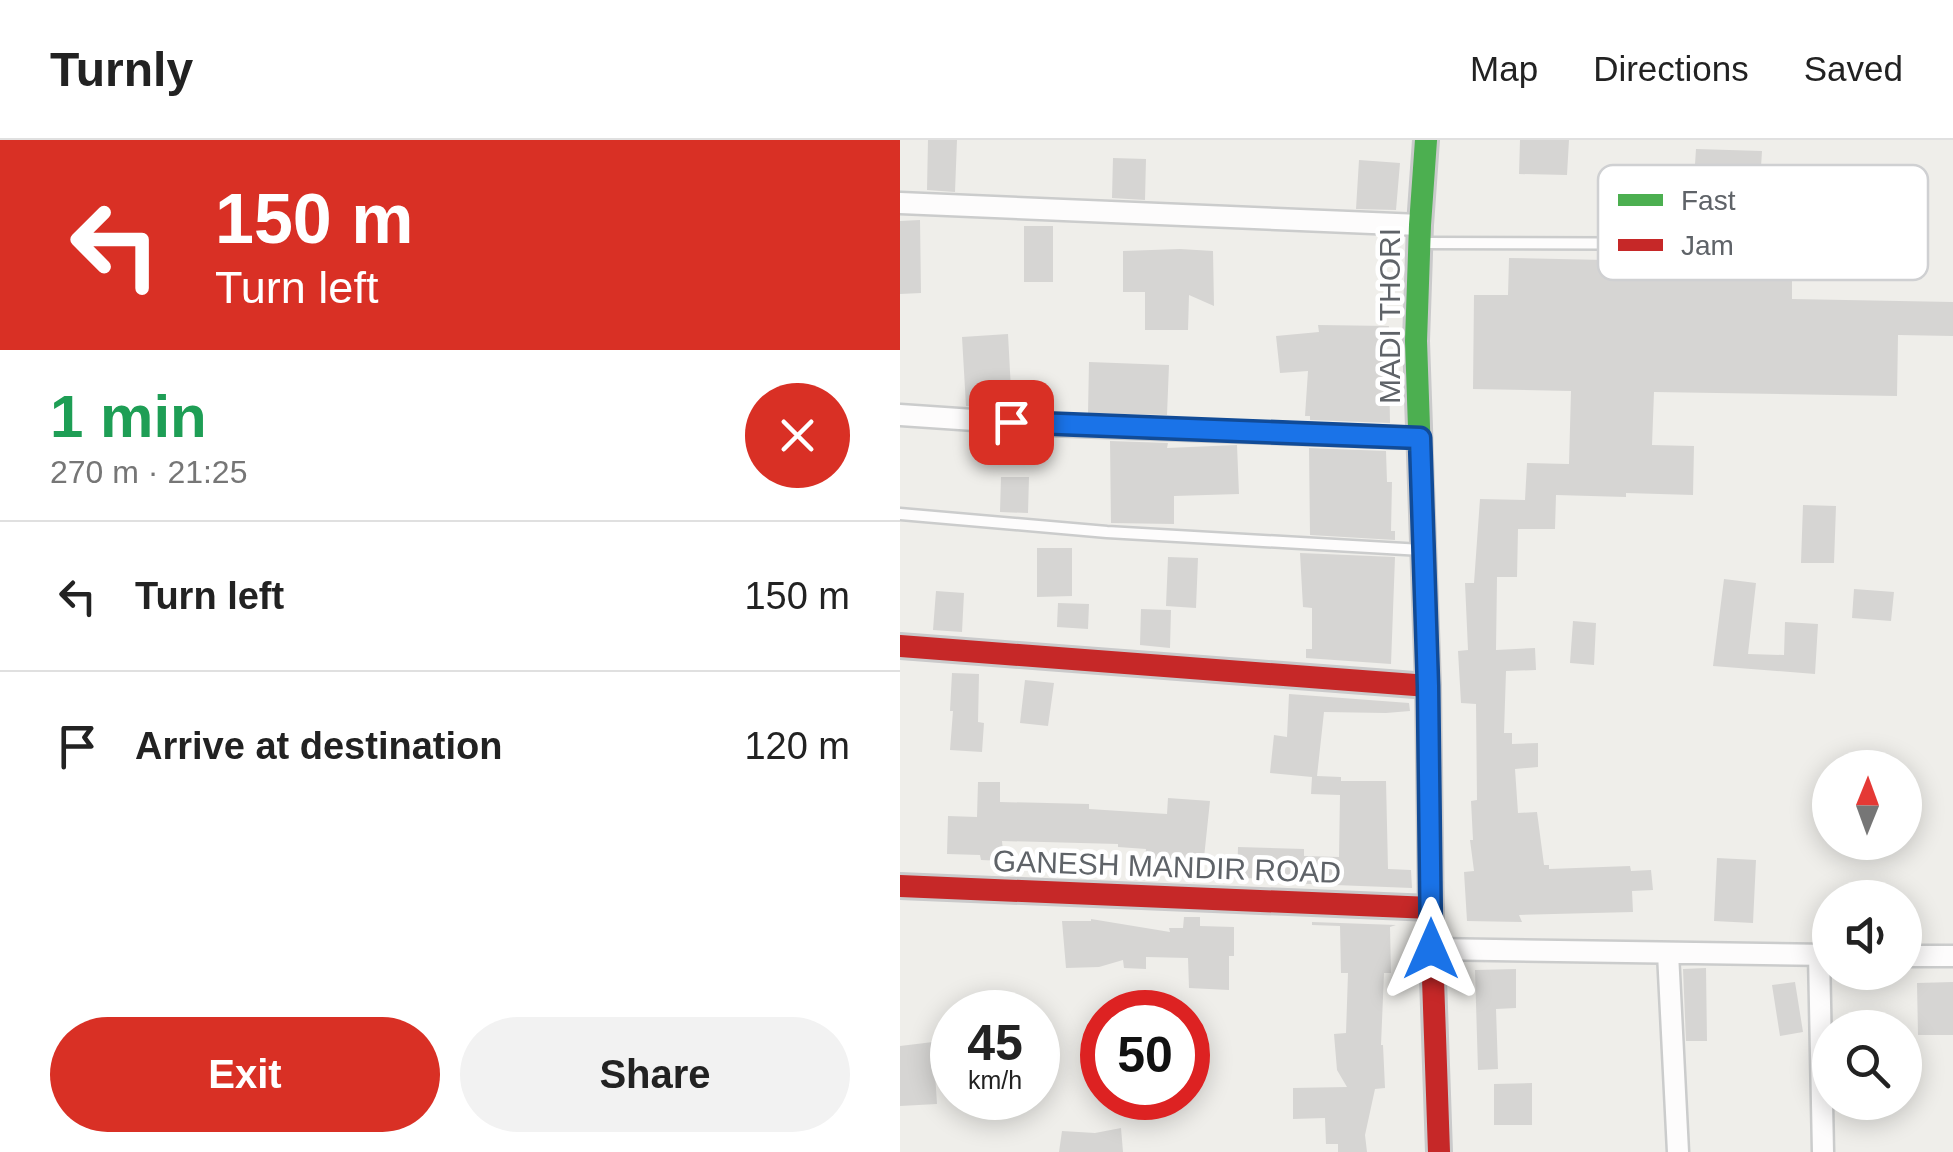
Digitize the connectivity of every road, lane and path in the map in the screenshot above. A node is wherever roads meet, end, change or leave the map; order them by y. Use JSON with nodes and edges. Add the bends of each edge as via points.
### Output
{"nodes":[{"id":1,"x":1426,"y":140,"type":"edge"},
{"id":2,"x":900,"y":203,"type":"edge"},
{"id":3,"x":1419,"y":234,"type":"junction"},
{"id":4,"x":1598,"y":239,"type":"edge"},
{"id":5,"x":900,"y":415,"type":"edge"},
{"id":6,"x":1420,"y":438,"type":"junction"},
{"id":7,"x":900,"y":514,"type":"edge"},
{"id":8,"x":1423,"y":550,"type":"junction"},
{"id":9,"x":900,"y":646,"type":"edge"},
{"id":10,"x":1428,"y":686,"type":"junction"},
{"id":11,"x":900,"y":886,"type":"edge"},
{"id":12,"x":1431,"y":908,"type":"junction"},
{"id":13,"x":1431,"y":949,"type":"junction"},
{"id":14,"x":1668,"y":952,"type":"junction"},
{"id":15,"x":1812,"y":954,"type":"edge"},
{"id":16,"x":1922,"y":956,"type":"edge"},
{"id":17,"x":1953,"y":956,"type":"edge"},
{"id":18,"x":1824,"y":990,"type":"edge"},
{"id":19,"x":1439,"y":1152,"type":"edge"},
{"id":20,"x":1678,"y":1152,"type":"edge"},
{"id":21,"x":1824,"y":1152,"type":"edge"}],
"edges":[{"from":1,"to":3,"type":"street","name":"MADI THORI"},
{"from":2,"to":3,"type":"street"},
{"from":3,"to":4,"type":"lane"},
{"from":3,"to":6,"type":"street","name":"MADI THORI"},
{"from":5,"to":6,"type":"street"},
{"from":6,"to":8,"type":"street","name":"MADI THORI"},
{"from":7,"to":8,"type":"lane"},
{"from":8,"to":10,"type":"street","name":"MADI THORI"},
{"from":9,"to":10,"type":"street"},
{"from":10,"to":12,"type":"street","name":"MADI THORI"},
{"from":11,"to":12,"type":"street","name":"GANESH MANDIR ROAD"},
{"from":12,"to":13,"type":"street","name":"MADI THORI"},
{"from":13,"to":14,"type":"street"},
{"from":13,"to":19,"type":"street","name":"MADI THORI"},
{"from":14,"to":15,"type":"street"},
{"from":14,"to":20,"type":"street"},
{"from":16,"to":17,"type":"street"},
{"from":18,"to":21,"type":"street"}]}
